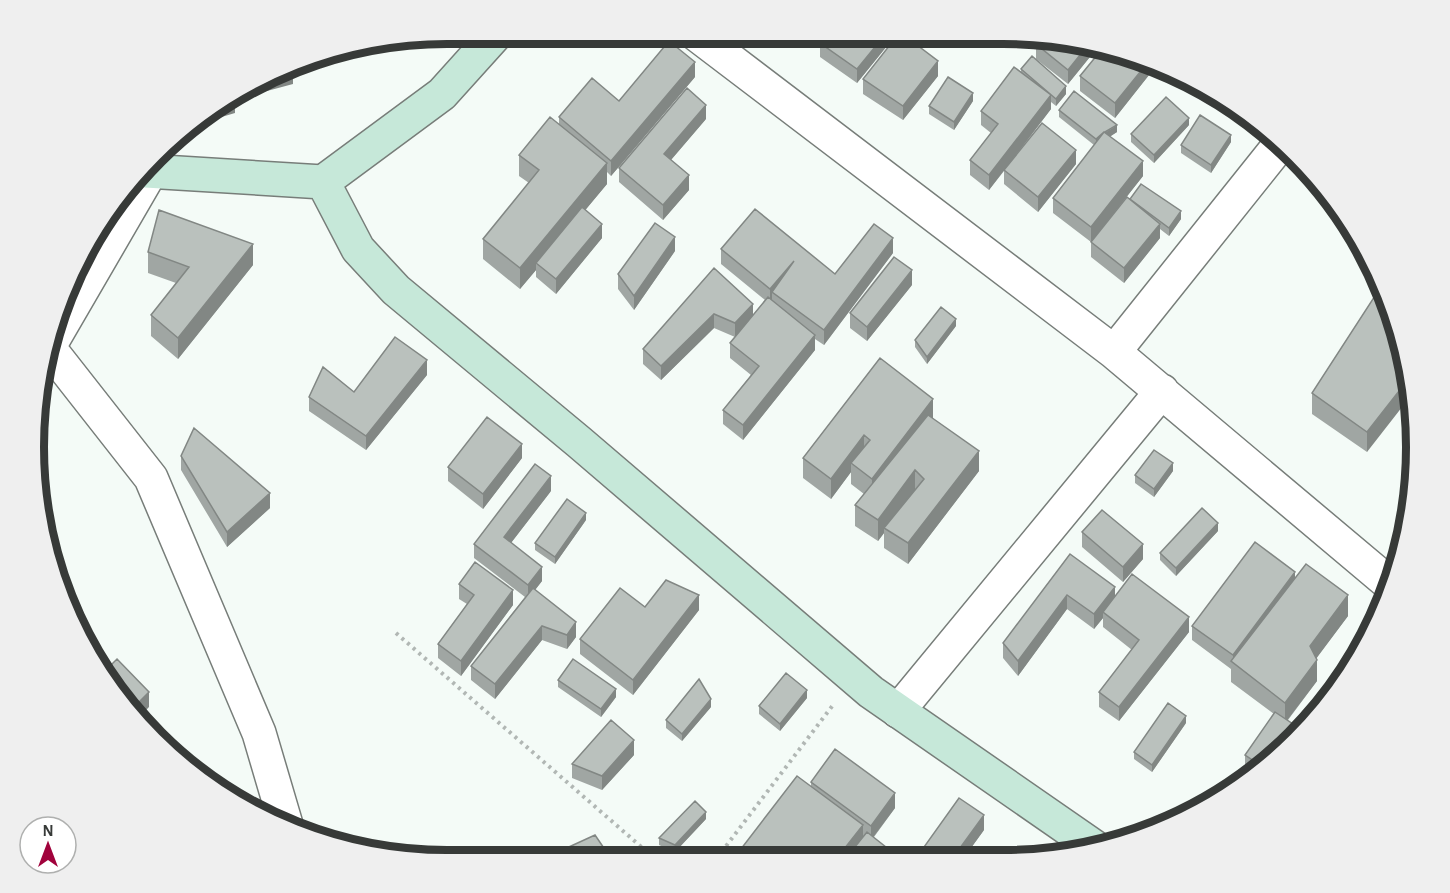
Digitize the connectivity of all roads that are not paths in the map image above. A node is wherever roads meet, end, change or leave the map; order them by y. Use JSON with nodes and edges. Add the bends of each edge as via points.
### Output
{"nodes":[{"id":1,"x":487,"y":44,"type":"edge"},
{"id":2,"x":709,"y":44,"type":"edge"},
{"id":3,"x":1275,"y":150,"type":"edge"},
{"id":4,"x":153,"y":171,"type":"edge"},
{"id":5,"x":324,"y":182,"type":"junction"},
{"id":6,"x":139,"y":187,"type":"edge"},
{"id":7,"x":64,"y":321,"type":"edge"},
{"id":8,"x":1114,"y":352,"type":"junction"},
{"id":9,"x":54,"y":354,"type":"edge"},
{"id":10,"x":1162,"y":392,"type":"junction"},
{"id":11,"x":1384,"y":579,"type":"edge"},
{"id":12,"x":898,"y":711,"type":"junction"},
{"id":13,"x":283,"y":815,"type":"edge"},
{"id":14,"x":1086,"y":841,"type":"edge"}],
"edges":[{"from":1,"to":5,"type":"street","via":[[442,94]]},
{"from":2,"to":8,"type":"street"},
{"from":3,"to":8,"type":"street"},
{"from":4,"to":5,"type":"street"},
{"from":5,"to":12,"type":"street","via":[[358,249],[396,290]]},
{"from":6,"to":7,"type":"street"},
{"from":8,"to":10,"type":"street"},
{"from":9,"to":13,"type":"street","via":[[151,478],[260,733]]},
{"from":10,"to":11,"type":"street"},
{"from":10,"to":12,"type":"street"},
{"from":12,"to":14,"type":"street"}]}
